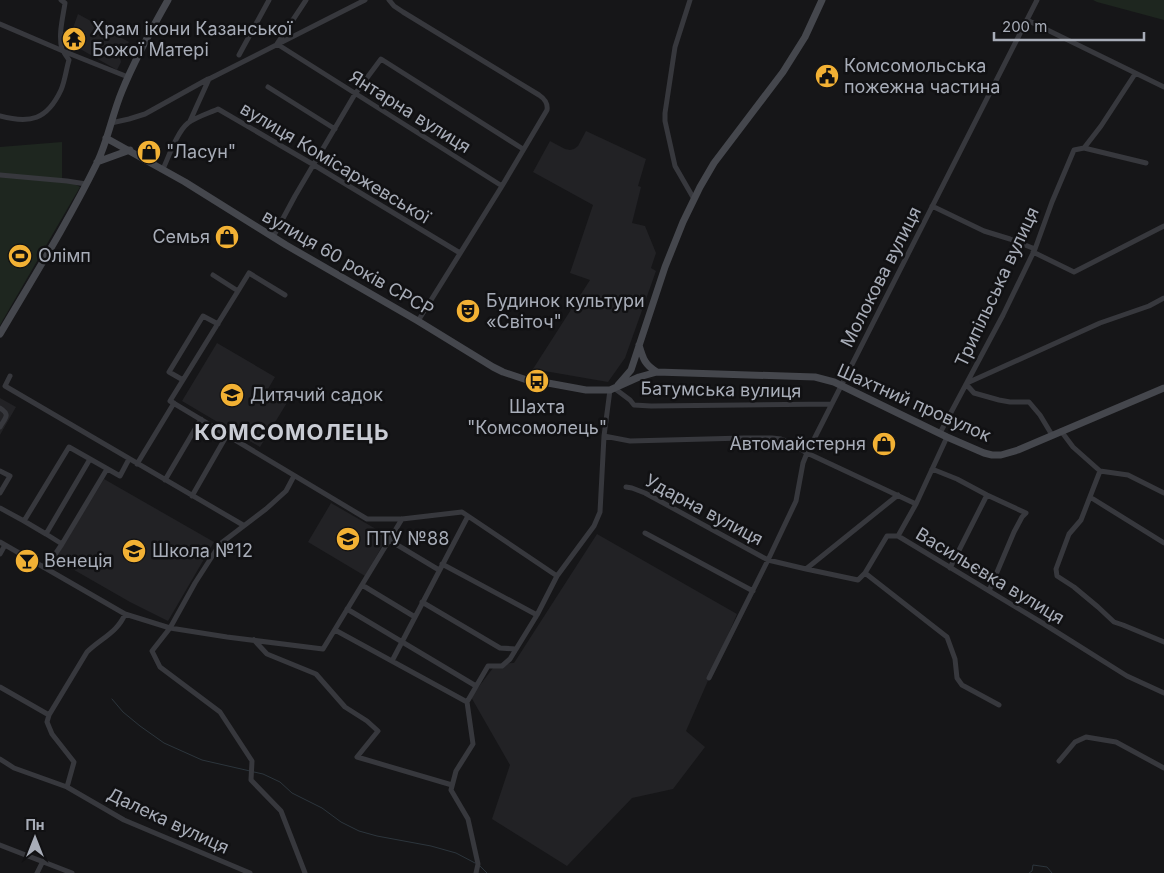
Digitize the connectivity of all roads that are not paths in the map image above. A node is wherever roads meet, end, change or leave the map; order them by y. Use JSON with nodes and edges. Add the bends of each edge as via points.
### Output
{"nodes":[{"id":1,"x":168,"y":0,"type":"edge"},
{"id":2,"x":269,"y":0,"type":"edge"},
{"id":3,"x":306,"y":0,"type":"edge"},
{"id":4,"x":365,"y":0,"type":"edge"},
{"id":5,"x":389,"y":0,"type":"edge"},
{"id":6,"x":690,"y":0,"type":"edge"},
{"id":7,"x":822,"y":0,"type":"edge"},
{"id":8,"x":1037,"y":0,"type":"edge"},
{"id":9,"x":64,"y":1,"type":"edge"},
{"id":10,"x":1027,"y":20,"type":"junction"},
{"id":11,"x":0,"y":24,"type":"edge"},
{"id":12,"x":277,"y":44,"type":"junction"},
{"id":13,"x":63,"y":51,"type":"junction"},
{"id":14,"x":239,"y":55,"type":"dead end"},
{"id":15,"x":1135,"y":74,"type":"junction"},
{"id":16,"x":128,"y":77,"type":"junction"},
{"id":17,"x":209,"y":79,"type":"junction"},
{"id":18,"x":268,"y":87,"type":"dead end"},
{"id":19,"x":1164,"y":88,"type":"edge"},
{"id":20,"x":356,"y":94,"type":"junction"},
{"id":21,"x":0,"y":116,"type":"edge"},
{"id":22,"x":190,"y":122,"type":"junction"},
{"id":23,"x":111,"y":123,"type":"junction"},
{"id":24,"x":335,"y":129,"type":"junction"},
{"id":25,"x":106,"y":138,"type":"junction"},
{"id":26,"x":1084,"y":148,"type":"junction"},
{"id":27,"x":130,"y":150,"type":"junction"},
{"id":28,"x":523,"y":150,"type":"junction"},
{"id":29,"x":97,"y":162,"type":"junction"},
{"id":30,"x":1146,"y":163,"type":"dead end"},
{"id":31,"x":314,"y":164,"type":"junction"},
{"id":32,"x":163,"y":169,"type":"junction"},
{"id":33,"x":0,"y":175,"type":"edge"},
{"id":34,"x":86,"y":184,"type":"junction"},
{"id":35,"x":502,"y":186,"type":"junction"},
{"id":36,"x":694,"y":199,"type":"junction"},
{"id":37,"x":932,"y":206,"type":"junction"},
{"id":38,"x":1164,"y":226,"type":"edge"},
{"id":39,"x":273,"y":237,"type":"junction"},
{"id":40,"x":1034,"y":250,"type":"junction"},
{"id":41,"x":460,"y":253,"type":"junction"},
{"id":42,"x":213,"y":275,"type":"dead end"},
{"id":43,"x":238,"y":291,"type":"junction"},
{"id":44,"x":285,"y":294,"type":"dead end"},
{"id":45,"x":1164,"y":298,"type":"edge"},
{"id":46,"x":418,"y":321,"type":"junction"},
{"id":47,"x":218,"y":324,"type":"junction"},
{"id":48,"x":0,"y":334,"type":"edge"},
{"id":49,"x":639,"y":345,"type":"junction"},
{"id":50,"x":657,"y":372,"type":"junction"},
{"id":51,"x":10,"y":376,"type":"dead end"},
{"id":52,"x":183,"y":380,"type":"junction"},
{"id":53,"x":967,"y":384,"type":"junction"},
{"id":54,"x":841,"y":386,"type":"junction"},
{"id":55,"x":1164,"y":388,"type":"edge"},
{"id":56,"x":612,"y":389,"type":"junction"},
{"id":57,"x":172,"y":402,"type":"junction"},
{"id":58,"x":832,"y":404,"type":"junction"},
{"id":59,"x":0,"y":408,"type":"edge"},
{"id":60,"x":200,"y":419,"type":"junction"},
{"id":61,"x":0,"y":427,"type":"edge"},
{"id":62,"x":1061,"y":431,"type":"junction"},
{"id":63,"x":227,"y":435,"type":"junction"},
{"id":64,"x":944,"y":435,"type":"junction"},
{"id":65,"x":1052,"y":435,"type":"junction"},
{"id":66,"x":604,"y":436,"type":"junction"},
{"id":67,"x":807,"y":453,"type":"junction"},
{"id":68,"x":90,"y":459,"type":"junction"},
{"id":69,"x":129,"y":459,"type":"junction"},
{"id":70,"x":137,"y":464,"type":"junction"},
{"id":71,"x":107,"y":469,"type":"junction"},
{"id":72,"x":932,"y":469,"type":"junction"},
{"id":73,"x":0,"y":471,"type":"edge"},
{"id":74,"x":1100,"y":471,"type":"junction"},
{"id":75,"x":294,"y":476,"type":"junction"},
{"id":76,"x":166,"y":480,"type":"junction"},
{"id":77,"x":626,"y":487,"type":"dead end"},
{"id":78,"x":0,"y":493,"type":"edge"},
{"id":79,"x":1164,"y":493,"type":"edge"},
{"id":80,"x":898,"y":495,"type":"junction"},
{"id":81,"x":987,"y":495,"type":"junction"},
{"id":82,"x":192,"y":496,"type":"junction"},
{"id":83,"x":1090,"y":497,"type":"junction"},
{"id":84,"x":916,"y":504,"type":"junction"},
{"id":85,"x":0,"y":508,"type":"edge"},
{"id":86,"x":468,"y":516,"type":"junction"},
{"id":87,"x":402,"y":519,"type":"junction"},
{"id":88,"x":24,"y":521,"type":"junction"},
{"id":89,"x":243,"y":525,"type":"junction"},
{"id":90,"x":645,"y":533,"type":"dead end"},
{"id":91,"x":46,"y":534,"type":"junction"},
{"id":92,"x":898,"y":536,"type":"junction"},
{"id":93,"x":389,"y":540,"type":"junction"},
{"id":94,"x":1164,"y":543,"type":"edge"},
{"id":95,"x":3,"y":544,"type":"edge"},
{"id":96,"x":62,"y":544,"type":"junction"},
{"id":97,"x":0,"y":554,"type":"edge"},
{"id":98,"x":768,"y":560,"type":"junction"},
{"id":99,"x":442,"y":564,"type":"junction"},
{"id":100,"x":43,"y":567,"type":"junction"},
{"id":101,"x":950,"y":568,"type":"junction"},
{"id":102,"x":439,"y":570,"type":"junction"},
{"id":103,"x":806,"y":570,"type":"junction"},
{"id":104,"x":865,"y":573,"type":"junction"},
{"id":105,"x":558,"y":576,"type":"junction"},
{"id":106,"x":362,"y":585,"type":"junction"},
{"id":107,"x":753,"y":591,"type":"junction"},
{"id":108,"x":989,"y":591,"type":"junction"},
{"id":109,"x":422,"y":602,"type":"junction"},
{"id":110,"x":347,"y":609,"type":"junction"},
{"id":111,"x":125,"y":614,"type":"junction"},
{"id":112,"x":537,"y":615,"type":"junction"},
{"id":113,"x":415,"y":616,"type":"junction"},
{"id":114,"x":170,"y":628,"type":"junction"},
{"id":115,"x":335,"y":630,"type":"junction"},
{"id":116,"x":254,"y":640,"type":"junction"},
{"id":117,"x":402,"y":641,"type":"junction"},
{"id":118,"x":1164,"y":642,"type":"edge"},
{"id":119,"x":516,"y":649,"type":"junction"},
{"id":120,"x":392,"y":661,"type":"junction"},
{"id":121,"x":709,"y":678,"type":"dead end"},
{"id":122,"x":476,"y":686,"type":"junction"},
{"id":123,"x":0,"y":687,"type":"edge"},
{"id":124,"x":1164,"y":693,"type":"edge"},
{"id":125,"x":467,"y":702,"type":"junction"},
{"id":126,"x":999,"y":705,"type":"dead end"},
{"id":127,"x":49,"y":715,"type":"junction"},
{"id":128,"x":0,"y":759,"type":"edge"},
{"id":129,"x":1059,"y":761,"type":"dead end"},
{"id":130,"x":1164,"y":768,"type":"edge"},
{"id":131,"x":452,"y":785,"type":"junction"},
{"id":132,"x":67,"y":787,"type":"junction"},
{"id":133,"x":0,"y":845,"type":"edge"},
{"id":134,"x":43,"y":861,"type":"junction"},
{"id":135,"x":37,"y":873,"type":"edge"},
{"id":136,"x":72,"y":873,"type":"edge"},
{"id":137,"x":250,"y":873,"type":"edge"},
{"id":138,"x":305,"y":873,"type":"edge"},
{"id":139,"x":476,"y":873,"type":"edge"}],
"edges":[{"from":1,"to":16,"type":"street"},
{"from":2,"to":14,"type":"street"},
{"from":3,"to":12,"type":"street"},
{"from":4,"to":12,"type":"street"},
{"from":5,"to":28,"type":"street","via":[[403,12],[546,101],[547,110]]},
{"from":6,"to":36,"type":"street","via":[[675,48],[665,121],[674,166]]},
{"from":7,"to":36,"type":"street","via":[[805,37],[783,72],[714,163]]},
{"from":8,"to":10,"type":"street","name":"Молокова вулиця"},
{"from":9,"to":13,"type":"street"},
{"from":10,"to":15,"type":"street"},
{"from":10,"to":37,"type":"street","name":"Молокова вулиця"},
{"from":11,"to":13,"type":"street"},
{"from":12,"to":17,"type":"street"},
{"from":12,"to":20,"type":"street","name":"Янтарна вулиця"},
{"from":13,"to":16,"type":"street"},
{"from":13,"to":21,"type":"street","via":[[69,60],[61,90],[44,113],[29,120]]},
{"from":15,"to":19,"type":"street"},
{"from":15,"to":26,"type":"street"},
{"from":16,"to":23,"type":"street"},
{"from":17,"to":22,"type":"street"},
{"from":17,"to":23,"type":"street","via":[[145,114]]},
{"from":18,"to":24,"type":"street"},
{"from":20,"to":24,"type":"street"},
{"from":20,"to":28,"type":"street","via":[[381,58]]},
{"from":20,"to":35,"type":"street","name":"Янтарна вулиця"},
{"from":22,"to":31,"type":"street","name":"вулиця Комісаржевської","via":[[218,109]]},
{"from":22,"to":32,"type":"street","name":"вулиця Комісаржевської","via":[[184,127]]},
{"from":23,"to":25,"type":"street"},
{"from":24,"to":31,"type":"street"},
{"from":25,"to":27,"type":"street","name":"вулиця 60 років СРСР"},
{"from":25,"to":29,"type":"street"},
{"from":26,"to":30,"type":"street"},
{"from":26,"to":40,"type":"street","name":"Трипільська вулиця","via":[[1074,150]]},
{"from":27,"to":29,"type":"street"},
{"from":27,"to":32,"type":"street","name":"вулиця 60 років СРСР"},
{"from":28,"to":35,"type":"street"},
{"from":29,"to":34,"type":"street"},
{"from":31,"to":39,"type":"street"},
{"from":31,"to":41,"type":"street","name":"вулиця Комісаржевської"},
{"from":32,"to":39,"type":"street","name":"вулиця 60 років СРСР"},
{"from":33,"to":34,"type":"street"},
{"from":34,"to":48,"type":"street"},
{"from":35,"to":41,"type":"street"},
{"from":36,"to":49,"type":"street"},
{"from":37,"to":40,"type":"street"},
{"from":37,"to":54,"type":"street","name":"Молокова вулиця"},
{"from":38,"to":40,"type":"street","via":[[1074,272]]},
{"from":39,"to":46,"type":"street","name":"вулиця 60 років СРСР"},
{"from":40,"to":53,"type":"street","name":"Трипільська вулиця"},
{"from":41,"to":46,"type":"street"},
{"from":42,"to":43,"type":"street"},
{"from":43,"to":44,"type":"street","via":[[249,274]]},
{"from":43,"to":47,"type":"street"},
{"from":45,"to":53,"type":"street","via":[[1100,323]]},
{"from":46,"to":56,"type":"street","name":"вулиця 60 років СРСР","via":[[493,367],[515,376],[586,390]]},
{"from":47,"to":52,"type":"street"},
{"from":47,"to":52,"type":"street","via":[[203,316],[169,372]]},
{"from":49,"to":50,"type":"street","via":[[646,363]]},
{"from":49,"to":56,"type":"street","via":[[631,370]]},
{"from":50,"to":54,"type":"street","name":"Шахтний провулок","via":[[805,376],[824,378]]},
{"from":50,"to":56,"type":"street","name":"Шахтний провулок"},
{"from":51,"to":69,"type":"street","via":[[5,386]]},
{"from":52,"to":57,"type":"street"},
{"from":53,"to":64,"type":"street","name":"Трипільська вулиця"},
{"from":53,"to":65,"type":"street","name":"Шахтний провулок","via":[[974,393],[1010,402],[1029,402]]},
{"from":54,"to":58,"type":"street","name":"Молокова вулиця"},
{"from":54,"to":64,"type":"street","name":"Шахтний провулок"},
{"from":55,"to":62,"type":"street","name":"Шахтний провулок"},
{"from":56,"to":58,"type":"street","name":"Батумська вулиця","via":[[634,405]]},
{"from":56,"to":66,"type":"street"},
{"from":57,"to":60,"type":"street"},
{"from":57,"to":70,"type":"street"},
{"from":58,"to":67,"type":"street","name":"Молокова вулиця"},
{"from":59,"to":61,"type":"street","via":[[7,414]]},
{"from":60,"to":63,"type":"street"},
{"from":60,"to":76,"type":"street"},
{"from":62,"to":65,"type":"street","name":"Шахтний провулок"},
{"from":62,"to":74,"type":"street"},
{"from":63,"to":75,"type":"street"},
{"from":63,"to":82,"type":"street"},
{"from":64,"to":65,"type":"street","name":"Шахтний провулок","via":[[984,453],[1001,455]]},
{"from":64,"to":72,"type":"street","name":"Васильєвка вулиця"},
{"from":66,"to":67,"type":"street","via":[[630,441],[772,438],[789,442]]},
{"from":66,"to":105,"type":"street","via":[[600,512],[594,526]]},
{"from":67,"to":80,"type":"street"},
{"from":67,"to":98,"type":"street","name":"Молокова вулиця","via":[[796,501]]},
{"from":68,"to":71,"type":"street"},
{"from":68,"to":88,"type":"street","via":[[69,446]]},
{"from":68,"to":91,"type":"street"},
{"from":69,"to":70,"type":"street"},
{"from":69,"to":71,"type":"street","via":[[120,476]]},
{"from":70,"to":76,"type":"street"},
{"from":71,"to":96,"type":"street"},
{"from":72,"to":81,"type":"street"},
{"from":72,"to":84,"type":"street","name":"Васильєвка вулиця"},
{"from":73,"to":78,"type":"street","via":[[10,476]]},
{"from":74,"to":79,"type":"street","via":[[1128,474]]},
{"from":74,"to":83,"type":"street"},
{"from":75,"to":87,"type":"street","via":[[367,520]]},
{"from":75,"to":89,"type":"street","via":[[286,491]]},
{"from":76,"to":82,"type":"street"},
{"from":77,"to":98,"type":"street","name":"Ударна вулиця","via":[[645,493]]},
{"from":80,"to":84,"type":"street"},
{"from":80,"to":103,"type":"street"},
{"from":81,"to":101,"type":"street"},
{"from":81,"to":108,"type":"street","via":[[1026,513],[1014,532]]},
{"from":82,"to":89,"type":"street"},
{"from":83,"to":94,"type":"street"},
{"from":83,"to":118,"type":"street","via":[[1081,520],[1069,534],[1056,569],[1057,576],[1114,622]]},
{"from":84,"to":92,"type":"street","name":"Васильєвка вулиця"},
{"from":85,"to":88,"type":"street"},
{"from":86,"to":87,"type":"street","via":[[462,512]]},
{"from":86,"to":99,"type":"street"},
{"from":86,"to":105,"type":"street"},
{"from":87,"to":93,"type":"street"},
{"from":88,"to":91,"type":"street"},
{"from":89,"to":114,"type":"street","via":[[220,544]]},
{"from":90,"to":107,"type":"street"},
{"from":91,"to":96,"type":"street"},
{"from":92,"to":101,"type":"street","name":"Васильєвка вулиця"},
{"from":92,"to":104,"type":"street","via":[[886,536]]},
{"from":93,"to":102,"type":"street"},
{"from":93,"to":106,"type":"street"},
{"from":95,"to":97,"type":"street"},
{"from":95,"to":100,"type":"street"},
{"from":96,"to":100,"type":"street"},
{"from":98,"to":103,"type":"street","name":"Ударна вулиця"},
{"from":98,"to":107,"type":"street","name":"Молокова вулиця"},
{"from":99,"to":102,"type":"street"},
{"from":99,"to":112,"type":"street"},
{"from":100,"to":111,"type":"street"},
{"from":101,"to":108,"type":"street","name":"Васильєвка вулиця"},
{"from":102,"to":109,"type":"street"},
{"from":103,"to":104,"type":"street","name":"Ударна вулиця","via":[[858,580]]},
{"from":104,"to":126,"type":"street","via":[[947,637],[955,659],[957,678],[962,685]]},
{"from":105,"to":112,"type":"street"},
{"from":106,"to":110,"type":"street"},
{"from":106,"to":113,"type":"street"},
{"from":107,"to":121,"type":"street","name":"Молокова вулиця"},
{"from":108,"to":124,"type":"street","name":"Васильєвка вулиця","via":[[1127,676]]},
{"from":109,"to":113,"type":"street"},
{"from":109,"to":119,"type":"street","via":[[500,648]]},
{"from":110,"to":115,"type":"street"},
{"from":110,"to":117,"type":"street"},
{"from":111,"to":114,"type":"street"},
{"from":111,"to":127,"type":"street","via":[[116,629],[87,652]]},
{"from":112,"to":119,"type":"street"},
{"from":113,"to":117,"type":"street"},
{"from":114,"to":116,"type":"street"},
{"from":114,"to":138,"type":"street","via":[[152,650],[160,667],[220,712],[252,761],[250,780],[281,812]]},
{"from":115,"to":116,"type":"street","via":[[323,649]]},
{"from":115,"to":120,"type":"street"},
{"from":116,"to":131,"type":"street","via":[[267,654],[316,674],[344,707],[378,731],[357,757]]},
{"from":117,"to":120,"type":"street"},
{"from":117,"to":122,"type":"street"},
{"from":119,"to":122,"type":"street","via":[[502,666],[488,666]]},
{"from":120,"to":125,"type":"street"},
{"from":122,"to":125,"type":"street"},
{"from":123,"to":127,"type":"street"},
{"from":125,"to":131,"type":"street","via":[[473,744],[456,771]]},
{"from":127,"to":132,"type":"street","via":[[47,722],[52,734],[74,762]]},
{"from":128,"to":132,"type":"street","name":"Далека вулиця","via":[[14,768]]},
{"from":129,"to":130,"type":"street","via":[[1075,742],[1086,736],[1116,742]]},
{"from":131,"to":139,"type":"street","via":[[451,790],[468,819],[478,864]]},
{"from":132,"to":137,"type":"street","name":"Далека вулиця","via":[[124,820]]},
{"from":133,"to":134,"type":"street"},
{"from":134,"to":135,"type":"street"},
{"from":134,"to":136,"type":"street"}]}
